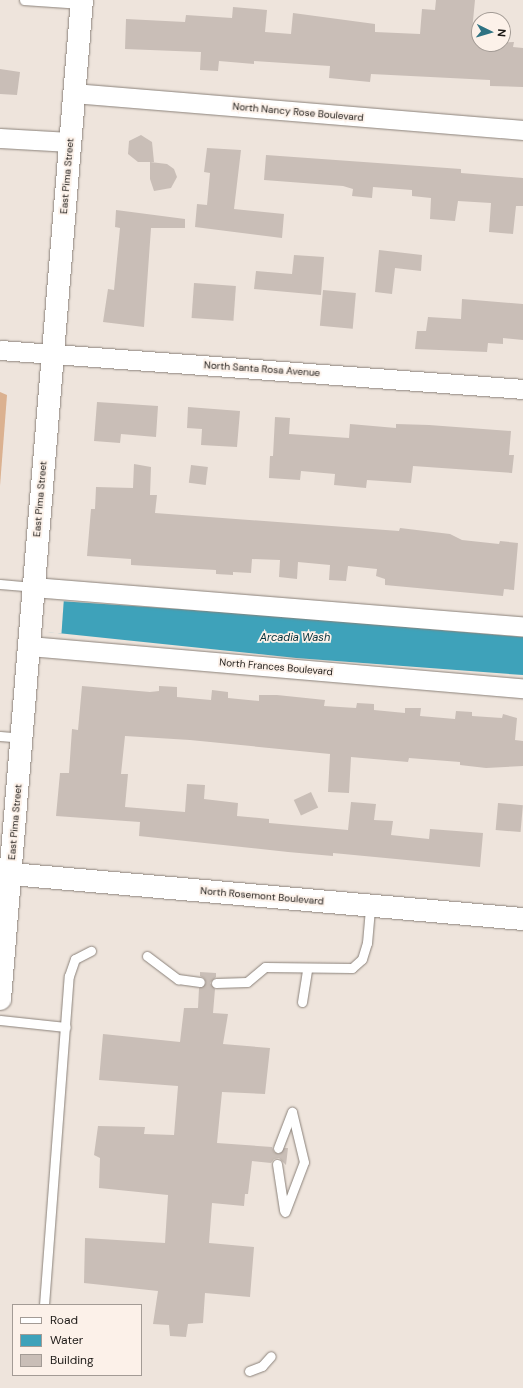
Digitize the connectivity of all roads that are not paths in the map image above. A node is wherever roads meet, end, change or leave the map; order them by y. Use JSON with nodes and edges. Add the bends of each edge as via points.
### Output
{"nodes":[{"id":1,"x":24,"y":0,"type":"edge"},
{"id":2,"x":82,"y":2,"type":"edge"},
{"id":3,"x":73,"y":93,"type":"junction"},
{"id":4,"x":523,"y":130,"type":"edge"},
{"id":5,"x":0,"y":138,"type":"edge"},
{"id":6,"x":70,"y":142,"type":"junction"},
{"id":7,"x":0,"y":350,"type":"edge"},
{"id":8,"x":53,"y":353,"type":"junction"},
{"id":9,"x":523,"y":389,"type":"edge"},
{"id":10,"x":0,"y":584,"type":"edge"},
{"id":11,"x":33,"y":593,"type":"junction"},
{"id":12,"x":523,"y":626,"type":"edge"},
{"id":13,"x":29,"y":643,"type":"junction"},
{"id":14,"x":523,"y":688,"type":"edge"},
{"id":15,"x":0,"y":736,"type":"edge"},
{"id":16,"x":21,"y":738,"type":"junction"},
{"id":17,"x":5,"y":874,"type":"edge"},
{"id":18,"x":370,"y":906,"type":"junction"},
{"id":19,"x":523,"y":919,"type":"edge"},
{"id":20,"x":91,"y":951,"type":"dead end"},
{"id":21,"x":146,"y":956,"type":"dead end"},
{"id":22,"x":307,"y":969,"type":"junction"},
{"id":23,"x":200,"y":982,"type":"dead end"},
{"id":24,"x":216,"y":983,"type":"dead end"},
{"id":25,"x":0,"y":999,"type":"edge"},
{"id":26,"x":302,"y":1002,"type":"dead end"},
{"id":27,"x":0,"y":1020,"type":"edge"},
{"id":28,"x":66,"y":1027,"type":"junction"},
{"id":29,"x":278,"y":1148,"type":"dead end"},
{"id":30,"x":277,"y":1164,"type":"dead end"},
{"id":31,"x":44,"y":1304,"type":"edge"},
{"id":32,"x":271,"y":1356,"type":"dead end"},
{"id":33,"x":248,"y":1371,"type":"dead end"}],
"edges":[{"from":1,"to":2,"type":"lane"},
{"from":2,"to":3,"type":"street","name":"East Pima Street"},
{"from":3,"to":4,"type":"street","name":"North Nancy Rose Boulevard"},
{"from":3,"to":6,"type":"street","name":"East Pima Street"},
{"from":5,"to":6,"type":"street"},
{"from":6,"to":8,"type":"street","name":"East Pima Street"},
{"from":7,"to":8,"type":"street","name":"North Santa Rosa Avenue"},
{"from":8,"to":9,"type":"street","name":"North Santa Rosa Avenue"},
{"from":8,"to":11,"type":"street","name":"East Pima Street"},
{"from":10,"to":11,"type":"lane"},
{"from":11,"to":12,"type":"street"},
{"from":11,"to":13,"type":"street","name":"East Pima Street"},
{"from":13,"to":14,"type":"street","name":"North Frances Boulevard"},
{"from":13,"to":16,"type":"street","name":"East Pima Street"},
{"from":15,"to":16,"type":"lane"},
{"from":16,"to":17,"type":"street","name":"East Pima Street"},
{"from":17,"to":18,"type":"street","name":"North Rosemont Boulevard"},
{"from":17,"to":25,"type":"street","name":"East Pima Street"},
{"from":18,"to":19,"type":"street","name":"North Rosemont Boulevard"},
{"from":18,"to":22,"type":"lane","via":[[367,943],[362,959],[352,968]]},
{"from":20,"to":28,"type":"lane","via":[[75,959],[70,976]]},
{"from":21,"to":23,"type":"lane","via":[[178,979]]},
{"from":22,"to":24,"type":"lane","via":[[265,967],[247,982]]},
{"from":22,"to":26,"type":"lane"},
{"from":27,"to":28,"type":"lane"},
{"from":28,"to":31,"type":"lane"},
{"from":29,"to":30,"type":"lane","via":[[292,1112],[304,1162],[285,1212]]},
{"from":32,"to":33,"type":"lane","via":[[262,1366]]}]}
